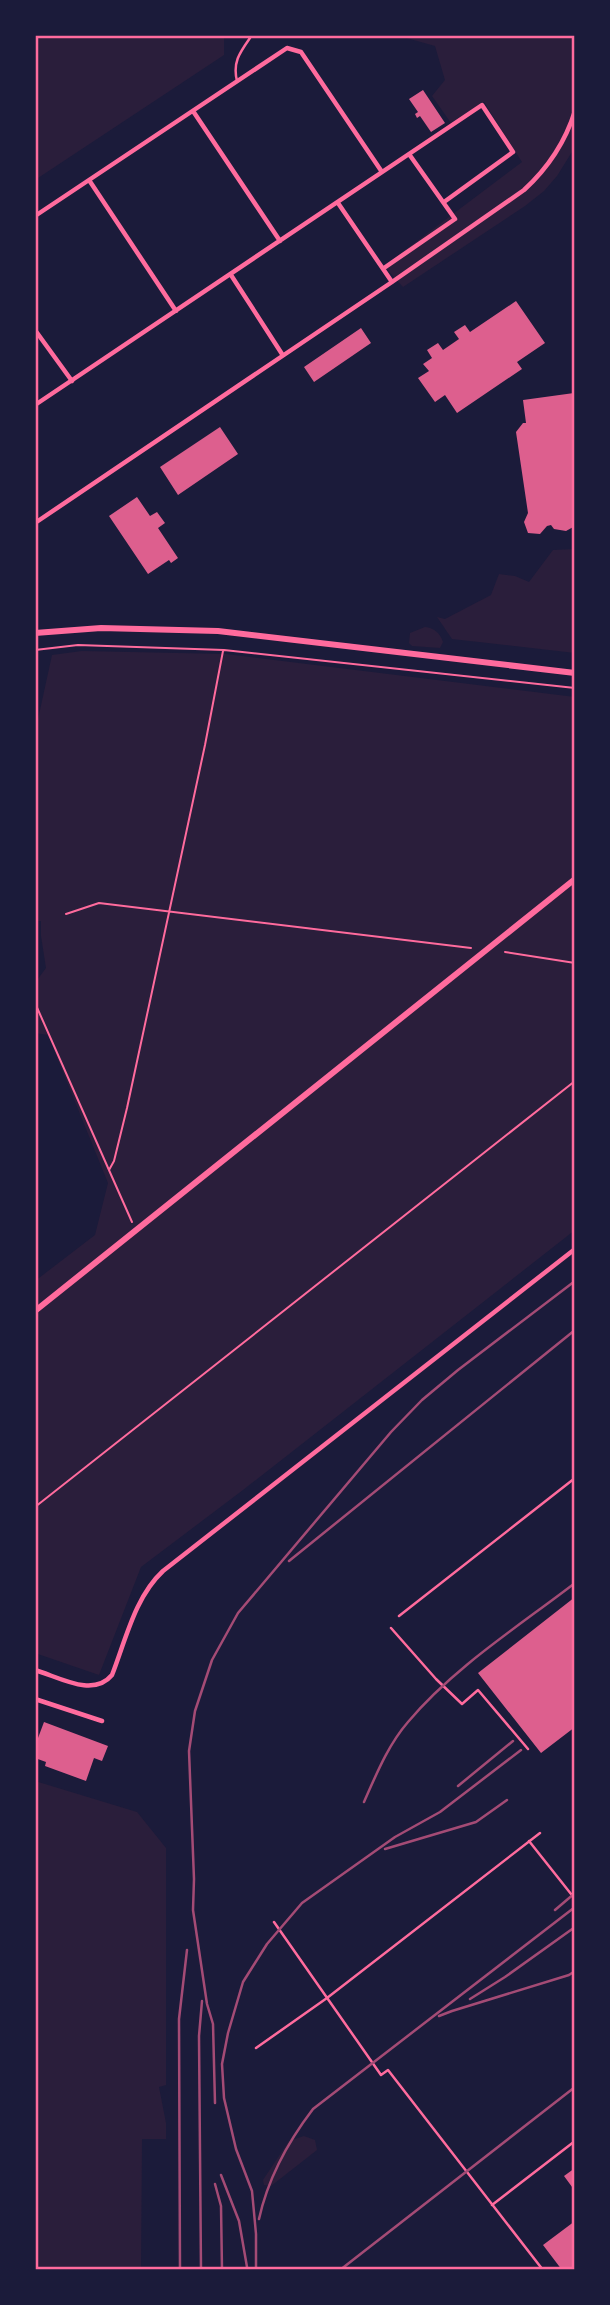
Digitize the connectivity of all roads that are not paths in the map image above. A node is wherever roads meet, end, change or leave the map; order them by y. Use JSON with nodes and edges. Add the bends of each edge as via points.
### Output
{"nodes":[{"id":1,"x":252,"y":35,"type":"edge"},
{"id":2,"x":237,"y":81,"type":"junction"},
{"id":3,"x":193,"y":111,"type":"junction"},
{"id":4,"x":575,"y":111,"type":"edge"},
{"id":5,"x":409,"y":154,"type":"junction"},
{"id":6,"x":382,"y":172,"type":"junction"},
{"id":7,"x":89,"y":180,"type":"junction"},
{"id":8,"x":444,"y":202,"type":"junction"},
{"id":9,"x":338,"y":203,"type":"junction"},
{"id":10,"x":35,"y":216,"type":"edge"},
{"id":11,"x":280,"y":242,"type":"junction"},
{"id":12,"x":384,"y":268,"type":"junction"},
{"id":13,"x":231,"y":275,"type":"junction"},
{"id":14,"x":393,"y":282,"type":"junction"},
{"id":15,"x":176,"y":311,"type":"junction"},
{"id":16,"x":35,"y":330,"type":"edge"},
{"id":17,"x":282,"y":354,"type":"junction"},
{"id":18,"x":72,"y":381,"type":"junction"},
{"id":19,"x":37,"y":404,"type":"edge"},
{"id":20,"x":35,"y":523,"type":"edge"},
{"id":21,"x":35,"y":633,"type":"edge"},
{"id":22,"x":575,"y":673,"type":"edge"},
{"id":23,"x":575,"y":879,"type":"edge"},
{"id":24,"x":575,"y":1249,"type":"edge"},
{"id":25,"x":35,"y":1311,"type":"edge"},
{"id":26,"x":575,"y":1478,"type":"edge"},
{"id":27,"x":399,"y":1616,"type":"dead end"},
{"id":28,"x":391,"y":1628,"type":"dead end"},
{"id":29,"x":35,"y":1670,"type":"edge"},
{"id":30,"x":35,"y":1699,"type":"edge"},
{"id":31,"x":102,"y":1721,"type":"dead end"},
{"id":32,"x":528,"y":1749,"type":"dead end"},
{"id":33,"x":540,"y":1833,"type":"dead end"},
{"id":34,"x":529,"y":1841,"type":"junction"},
{"id":35,"x":575,"y":1899,"type":"edge"},
{"id":36,"x":274,"y":1922,"type":"dead end"},
{"id":37,"x":327,"y":1998,"type":"junction"},
{"id":38,"x":256,"y":2048,"type":"dead end"},
{"id":39,"x":575,"y":2141,"type":"edge"},
{"id":40,"x":492,"y":2205,"type":"junction"},
{"id":41,"x":543,"y":2270,"type":"edge"}],
"edges":[{"from":1,"to":2,"type":"lane","via":[[235,59]]},
{"from":2,"to":3,"type":"street"},
{"from":2,"to":6,"type":"street","via":[[287,48],[301,52]]},
{"from":3,"to":7,"type":"street"},
{"from":3,"to":11,"type":"street"},
{"from":4,"to":14,"type":"street","via":[[559,149],[540,176]]},
{"from":5,"to":6,"type":"street"},
{"from":5,"to":8,"type":"street"},
{"from":5,"to":8,"type":"street","via":[[482,105],[513,152]]},
{"from":6,"to":9,"type":"street"},
{"from":7,"to":10,"type":"street"},
{"from":7,"to":15,"type":"street"},
{"from":8,"to":12,"type":"street","via":[[455,219]]},
{"from":9,"to":11,"type":"street"},
{"from":9,"to":12,"type":"street"},
{"from":11,"to":13,"type":"street"},
{"from":12,"to":14,"type":"street"},
{"from":13,"to":15,"type":"street"},
{"from":13,"to":17,"type":"street"},
{"from":14,"to":17,"type":"street"},
{"from":15,"to":18,"type":"street"},
{"from":16,"to":18,"type":"street"},
{"from":17,"to":20,"type":"street"},
{"from":18,"to":19,"type":"street"},
{"from":21,"to":22,"type":"street","via":[[101,628],[218,631]]},
{"from":23,"to":25,"type":"street"},
{"from":24,"to":29,"type":"street","via":[[152,1581],[112,1675],[103,1685],[88,1687]]},
{"from":26,"to":27,"type":"lane"},
{"from":28,"to":32,"type":"lane","via":[[462,1704],[478,1690]]},
{"from":30,"to":31,"type":"street"},
{"from":33,"to":34,"type":"lane"},
{"from":34,"to":35,"type":"lane"},
{"from":34,"to":37,"type":"lane"},
{"from":36,"to":37,"type":"lane"},
{"from":37,"to":38,"type":"lane"},
{"from":37,"to":40,"type":"lane","via":[[381,2076],[388,2070]]},
{"from":39,"to":40,"type":"lane"},
{"from":40,"to":41,"type":"lane"}]}
